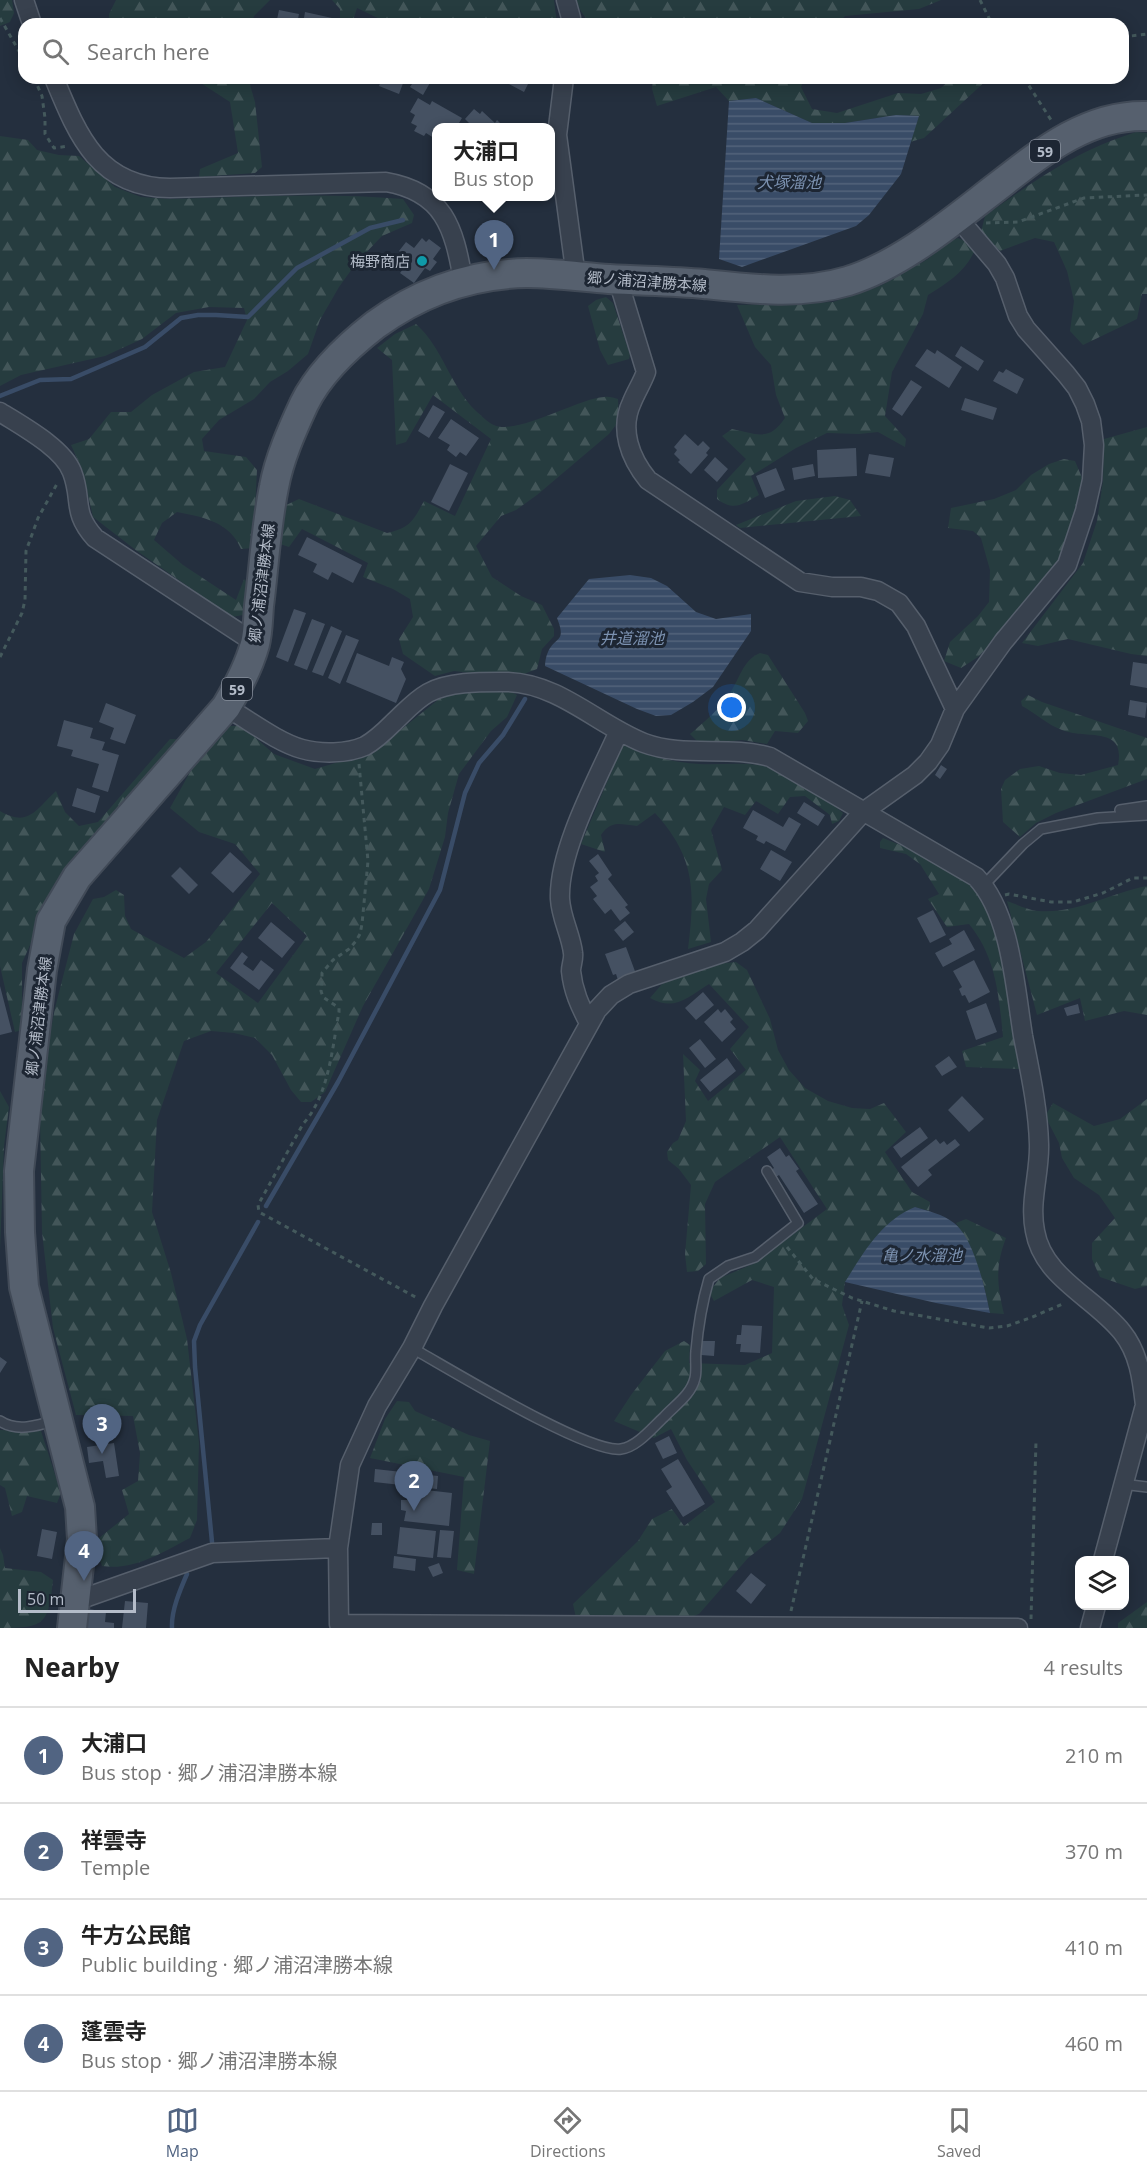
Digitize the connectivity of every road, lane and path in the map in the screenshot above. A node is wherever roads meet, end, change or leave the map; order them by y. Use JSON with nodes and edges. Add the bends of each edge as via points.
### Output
{"nodes":[{"id":1,"x":24,"y":0,"type":"edge"},
{"id":2,"x":566,"y":0,"type":"edge"},
{"id":3,"x":980,"y":0,"type":"edge"},
{"id":4,"x":0,"y":18,"type":"edge"},
{"id":5,"x":30,"y":18,"type":"edge"},
{"id":6,"x":571,"y":18,"type":"edge"},
{"id":7,"x":989,"y":18,"type":"edge"},
{"id":8,"x":1147,"y":34,"type":"edge"},
{"id":9,"x":1129,"y":36,"type":"edge"},
{"id":10,"x":18,"y":50,"type":"edge"},
{"id":11,"x":37,"y":84,"type":"edge"},
{"id":12,"x":57,"y":84,"type":"edge"},
{"id":13,"x":563,"y":84,"type":"edge"},
{"id":14,"x":1028,"y":84,"type":"edge"},
{"id":15,"x":1147,"y":116,"type":"edge"},
{"id":16,"x":81,"y":139,"type":"junction"},
{"id":17,"x":1064,"y":140,"type":"junction"},
{"id":18,"x":1147,"y":195,"type":"edge"},
{"id":19,"x":957,"y":217,"type":"junction"},
{"id":20,"x":576,"y":277,"type":"junction"},
{"id":21,"x":464,"y":280,"type":"junction"},
{"id":22,"x":618,"y":280,"type":"junction"},
{"id":23,"x":0,"y":412,"type":"edge"},
{"id":24,"x":68,"y":464,"type":"junction"},
{"id":25,"x":255,"y":643,"type":"junction"},
{"id":26,"x":0,"y":657,"type":"edge"},
{"id":27,"x":226,"y":707,"type":"junction"},
{"id":28,"x":955,"y":709,"type":"junction"},
{"id":29,"x":619,"y":731,"type":"junction"},
{"id":30,"x":355,"y":748,"type":"junction"},
{"id":31,"x":1147,"y":806,"type":"edge"},
{"id":32,"x":863,"y":812,"type":"junction"},
{"id":33,"x":1147,"y":815,"type":"edge"},
{"id":34,"x":1098,"y":818,"type":"junction"},
{"id":35,"x":1147,"y":878,"type":"edge"},
{"id":36,"x":988,"y":892,"type":"junction"},
{"id":37,"x":589,"y":1023,"type":"junction"},
{"id":38,"x":767,"y":1170,"type":"dead end"},
{"id":39,"x":780,"y":1238,"type":"junction"},
{"id":40,"x":1083,"y":1295,"type":"junction"},
{"id":41,"x":862,"y":1301,"type":"junction"},
{"id":42,"x":433,"y":1306,"type":"junction"},
{"id":43,"x":412,"y":1348,"type":"junction"},
{"id":44,"x":58,"y":1420,"type":"junction"},
{"id":45,"x":0,"y":1421,"type":"edge"},
{"id":46,"x":1036,"y":1441,"type":"dead end"},
{"id":47,"x":1122,"y":1484,"type":"junction"},
{"id":48,"x":1147,"y":1487,"type":"edge"},
{"id":49,"x":338,"y":1548,"type":"junction"},
{"id":50,"x":1104,"y":1556,"type":"edge"},
{"id":51,"x":72,"y":1615,"type":"edge"},
{"id":52,"x":462,"y":1627,"type":"edge"},
{"id":53,"x":788,"y":1627,"type":"edge"},
{"id":54,"x":1018,"y":1628,"type":"edge"},
{"id":55,"x":1030,"y":1628,"type":"edge"}],
"edges":[{"from":1,"to":5,"type":"street"},
{"from":2,"to":6,"type":"street"},
{"from":3,"to":7,"type":"path"},
{"from":4,"to":10,"type":"path"},
{"from":8,"to":9,"type":"path"},
{"from":11,"to":16,"type":"path","via":[[42,96],[45,134],[54,148]]},
{"from":12,"to":16,"type":"street"},
{"from":13,"to":20,"type":"street","via":[[557,135]]},
{"from":14,"to":17,"type":"path"},
{"from":15,"to":17,"type":"main road","name":"郷ノ浦沼津勝本線","number":"59","via":[[1102,122]]},
{"from":16,"to":21,"type":"street","via":[[116,174],[157,188],[386,182],[407,186],[437,206],[450,226]]},
{"from":17,"to":19,"type":"main road","name":"郷ノ浦沼津勝本線","number":"59"},
{"from":18,"to":19,"type":"path","via":[[1084,198],[1018,222],[990,224]]},
{"from":19,"to":22,"type":"main road","name":"郷ノ浦沼津勝本線","number":"59","via":[[872,272],[825,286],[750,289]]},
{"from":19,"to":28,"type":"street","via":[[997,264],[1026,329],[1077,388],[1091,421],[1094,445],[1085,511],[1067,564]]},
{"from":20,"to":21,"type":"main road","name":"郷ノ浦沼津勝本線","number":"59","via":[[527,273]]},
{"from":20,"to":22,"type":"main road","name":"郷ノ浦沼津勝本線","number":"59"},
{"from":21,"to":25,"type":"main road","name":"郷ノ浦沼津勝本線","number":"59","via":[[396,309],[330,366],[306,400],[274,485]]},
{"from":22,"to":28,"type":"street","via":[[646,372],[626,420],[628,446],[639,469],[648,480],[800,582],[861,587],[899,603],[916,626]]},
{"from":23,"to":24,"type":"street"},
{"from":24,"to":25,"type":"street","via":[[84,525],[95,538]]},
{"from":24,"to":26,"type":"path","via":[[38,518],[26,551],[24,606]]},
{"from":25,"to":27,"type":"main road","name":"郷ノ浦沼津勝本線","number":"59","via":[[243,678]]},
{"from":27,"to":30,"type":"street","via":[[301,749],[340,752]]},
{"from":27,"to":44,"type":"main road","name":"郷ノ浦沼津勝本線","number":"59","via":[[77,877],[51,921],[19,1171],[24,1287]]},
{"from":28,"to":32,"type":"street","via":[[928,762]]},
{"from":29,"to":30,"type":"street","via":[[534,686],[510,682],[447,686],[429,692],[365,746]]},
{"from":29,"to":32,"type":"street","via":[[670,750],[742,752],[770,757]]},
{"from":29,"to":37,"type":"street","via":[[570,844],[562,875],[560,899],[573,953],[574,991]]},
{"from":30,"to":42,"type":"path","via":[[368,861],[360,934],[322,973],[321,991],[339,1012],[320,1098],[258,1205],[258,1212]]},
{"from":31,"to":34,"type":"lane","via":[[1111,811]]},
{"from":32,"to":36,"type":"street","via":[[964,868]]},
{"from":32,"to":37,"type":"street","via":[[758,930],[725,952],[629,984],[611,995]]},
{"from":33,"to":34,"type":"lane"},
{"from":34,"to":36,"type":"lane","via":[[1041,829],[1023,844]]},
{"from":35,"to":36,"type":"path","via":[[1133,878],[1073,902]]},
{"from":36,"to":40,"type":"street","via":[[1002,924],[1011,963],[1034,1095],[1039,1162],[1034,1230],[1049,1265]]},
{"from":37,"to":42,"type":"street"},
{"from":38,"to":39,"type":"lane","via":[[798,1223]]},
{"from":39,"to":41,"type":"path","via":[[813,1279]]},
{"from":39,"to":43,"type":"lane","via":[[755,1257],[728,1266],[709,1279],[698,1333],[695,1377],[689,1393],[643,1437],[618,1450],[598,1447],[559,1430]]},
{"from":40,"to":41,"type":"path","via":[[1030,1318],[989,1328],[894,1311]]},
{"from":40,"to":47,"type":"street","via":[[1122,1333],[1140,1369],[1145,1405]]},
{"from":41,"to":53,"type":"path"},
{"from":42,"to":43,"type":"street"},
{"from":43,"to":49,"type":"street","via":[[377,1406],[350,1465]]},
{"from":44,"to":45,"type":"lane","via":[[24,1427]]},
{"from":44,"to":51,"type":"main road","name":"郷ノ浦沼津勝本線","number":"59","via":[[80,1507],[82,1539]]},
{"from":46,"to":55,"type":"path"},
{"from":47,"to":48,"type":"lane"},
{"from":47,"to":50,"type":"street"},
{"from":49,"to":51,"type":"street","via":[[212,1553]]},
{"from":49,"to":52,"type":"street","via":[[339,1624]]},
{"from":52,"to":53,"type":"street"},
{"from":53,"to":54,"type":"street"}]}
